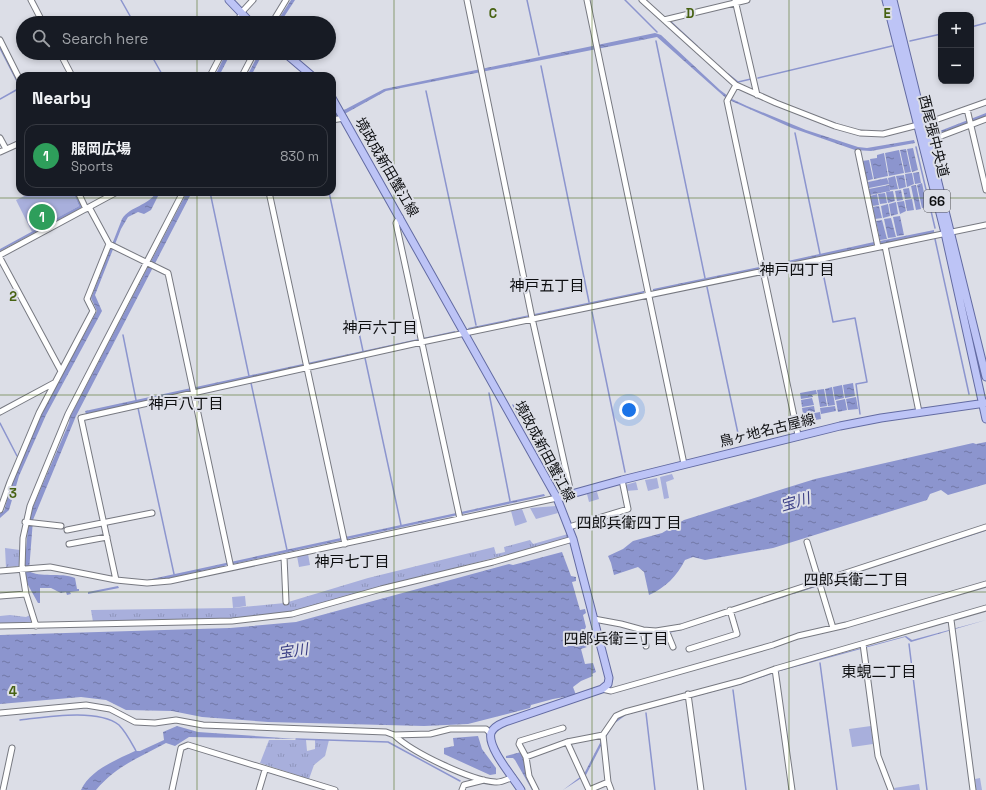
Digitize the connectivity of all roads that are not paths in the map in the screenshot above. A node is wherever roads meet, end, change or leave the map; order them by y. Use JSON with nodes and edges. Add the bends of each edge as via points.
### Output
{"nodes":[{"id":1,"x":31,"y":0,"type":"edge"},
{"id":2,"x":229,"y":0,"type":"edge"},
{"id":3,"x":253,"y":0,"type":"edge"},
{"id":4,"x":286,"y":0,"type":"edge"},
{"id":5,"x":467,"y":0,"type":"edge"},
{"id":6,"x":586,"y":0,"type":"edge"},
{"id":7,"x":642,"y":0,"type":"edge"},
{"id":8,"x":747,"y":0,"type":"edge"},
{"id":9,"x":886,"y":0,"type":"edge"},
{"id":10,"x":893,"y":0,"type":"edge"},
{"id":11,"x":736,"y":1,"type":"edge"},
{"id":12,"x":241,"y":14,"type":"joint"},
{"id":13,"x":39,"y":16,"type":"edge"},
{"id":14,"x":276,"y":16,"type":"edge"},
{"id":15,"x":664,"y":20,"type":"junction"},
{"id":16,"x":0,"y":40,"type":"edge"},
{"id":17,"x":64,"y":60,"type":"edge"},
{"id":18,"x":218,"y":60,"type":"edge"},
{"id":19,"x":250,"y":60,"type":"edge"},
{"id":20,"x":293,"y":60,"type":"edge"},
{"id":21,"x":16,"y":72,"type":"edge"},
{"id":22,"x":70,"y":72,"type":"edge"},
{"id":23,"x":212,"y":72,"type":"edge"},
{"id":24,"x":244,"y":72,"type":"edge"},
{"id":25,"x":307,"y":72,"type":"edge"},
{"id":26,"x":736,"y":85,"type":"junction"},
{"id":27,"x":757,"y":95,"type":"junction"},
{"id":28,"x":986,"y":102,"type":"edge"},
{"id":29,"x":336,"y":104,"type":"edge"},
{"id":30,"x":967,"y":109,"type":"junction"},
{"id":31,"x":344,"y":118,"type":"junction"},
{"id":32,"x":336,"y":119,"type":"edge"},
{"id":33,"x":986,"y":119,"type":"edge"},
{"id":34,"x":972,"y":124,"type":"junction"},
{"id":35,"x":921,"y":125,"type":"junction"},
{"id":36,"x":0,"y":138,"type":"edge"},
{"id":37,"x":928,"y":141,"type":"junction"},
{"id":38,"x":16,"y":145,"type":"edge"},
{"id":39,"x":6,"y":149,"type":"junction"},
{"id":40,"x":0,"y":152,"type":"edge"},
{"id":41,"x":858,"y":152,"type":"dead end"},
{"id":42,"x":986,"y":190,"type":"edge"},
{"id":43,"x":80,"y":196,"type":"edge"},
{"id":44,"x":110,"y":196,"type":"edge"},
{"id":45,"x":181,"y":196,"type":"edge"},
{"id":46,"x":270,"y":196,"type":"edge"},
{"id":47,"x":88,"y":208,"type":"junction"},
{"id":48,"x":400,"y":217,"type":"junction"},
{"id":49,"x":986,"y":225,"type":"edge"},
{"id":50,"x":948,"y":232,"type":"junction"},
{"id":51,"x":112,"y":245,"type":"junction"},
{"id":52,"x":885,"y":246,"type":"junction"},
{"id":53,"x":878,"y":248,"type":"junction"},
{"id":54,"x":0,"y":256,"type":"edge"},
{"id":55,"x":148,"y":262,"type":"junction"},
{"id":56,"x":764,"y":272,"type":"junction"},
{"id":57,"x":649,"y":295,"type":"junction"},
{"id":58,"x":532,"y":317,"type":"junction"},
{"id":59,"x":466,"y":334,"type":"junction"},
{"id":60,"x":421,"y":340,"type":"junction"},
{"id":61,"x":306,"y":366,"type":"junction"},
{"id":62,"x":61,"y":371,"type":"junction"},
{"id":63,"x":986,"y":377,"type":"edge"},
{"id":64,"x":55,"y":382,"type":"junction"},
{"id":65,"x":193,"y":391,"type":"junction"},
{"id":66,"x":984,"y":403,"type":"edge"},
{"id":67,"x":0,"y":412,"type":"edge"},
{"id":68,"x":919,"y":412,"type":"junction"},
{"id":69,"x":986,"y":419,"type":"edge"},
{"id":70,"x":798,"y":435,"type":"junction"},
{"id":71,"x":684,"y":464,"type":"junction"},
{"id":72,"x":622,"y":480,"type":"junction"},
{"id":73,"x":571,"y":493,"type":"junction"},
{"id":74,"x":558,"y":498,"type":"junction"},
{"id":75,"x":0,"y":510,"type":"edge"},
{"id":76,"x":152,"y":513,"type":"dead end"},
{"id":77,"x":459,"y":516,"type":"junction"},
{"id":78,"x":26,"y":522,"type":"junction"},
{"id":79,"x":105,"y":523,"type":"junction"},
{"id":80,"x":61,"y":526,"type":"dead end"},
{"id":81,"x":569,"y":527,"type":"junction"},
{"id":82,"x":986,"y":527,"type":"edge"},
{"id":83,"x":67,"y":530,"type":"dead end"},
{"id":84,"x":107,"y":537,"type":"junction"},
{"id":85,"x":572,"y":539,"type":"junction"},
{"id":86,"x":344,"y":540,"type":"junction"},
{"id":87,"x":807,"y":542,"type":"dead end"},
{"id":88,"x":69,"y":544,"type":"dead end"},
{"id":89,"x":284,"y":557,"type":"junction"},
{"id":90,"x":231,"y":565,"type":"junction"},
{"id":91,"x":23,"y":569,"type":"junction"},
{"id":92,"x":0,"y":571,"type":"edge"},
{"id":93,"x":116,"y":580,"type":"junction"},
{"id":94,"x":819,"y":581,"type":"junction"},
{"id":95,"x":986,"y":584,"type":"edge"},
{"id":96,"x":26,"y":594,"type":"junction"},
{"id":97,"x":0,"y":596,"type":"edge"},
{"id":98,"x":286,"y":602,"type":"dead end"},
{"id":99,"x":986,"y":608,"type":"edge"},
{"id":100,"x":730,"y":610,"type":"junction"},
{"id":101,"x":594,"y":619,"type":"junction"},
{"id":102,"x":951,"y":620,"type":"junction"},
{"id":103,"x":0,"y":626,"type":"edge"},
{"id":104,"x":36,"y":626,"type":"junction"},
{"id":105,"x":833,"y":628,"type":"junction"},
{"id":106,"x":643,"y":630,"type":"junction"},
{"id":107,"x":666,"y":630,"type":"junction"},
{"id":108,"x":646,"y":646,"type":"dead end"},
{"id":109,"x":673,"y":647,"type":"dead end"},
{"id":110,"x":863,"y":647,"type":"junction"},
{"id":111,"x":689,"y":649,"type":"dead end"},
{"id":112,"x":775,"y":671,"type":"junction"},
{"id":113,"x":602,"y":690,"type":"junction"},
{"id":114,"x":688,"y":696,"type":"junction"},
{"id":115,"x":0,"y":713,"type":"edge"},
{"id":116,"x":563,"y":728,"type":"dead end"},
{"id":117,"x":491,"y":734,"type":"junction"},
{"id":118,"x":394,"y":735,"type":"junction"},
{"id":119,"x":603,"y":735,"type":"junction"},
{"id":120,"x":567,"y":742,"type":"junction"},
{"id":121,"x":12,"y":748,"type":"dead end"},
{"id":122,"x":526,"y":758,"type":"junction"},
{"id":123,"x":265,"y":770,"type":"junction"},
{"id":124,"x":513,"y":777,"type":"junction"},
{"id":125,"x":484,"y":780,"type":"junction"},
{"id":126,"x":608,"y":782,"type":"junction"},
{"id":127,"x":3,"y":790,"type":"edge"},
{"id":128,"x":172,"y":790,"type":"edge"},
{"id":129,"x":259,"y":790,"type":"edge"},
{"id":130,"x":334,"y":790,"type":"edge"},
{"id":131,"x":462,"y":790,"type":"edge"},
{"id":132,"x":521,"y":790,"type":"edge"},
{"id":133,"x":536,"y":790,"type":"edge"},
{"id":134,"x":589,"y":790,"type":"edge"},
{"id":135,"x":612,"y":790,"type":"edge"},
{"id":136,"x":701,"y":790,"type":"edge"},
{"id":137,"x":792,"y":790,"type":"edge"},
{"id":138,"x":892,"y":790,"type":"edge"},
{"id":139,"x":973,"y":790,"type":"edge"}],
"edges":[{"from":1,"to":13,"type":"street"},
{"from":2,"to":12,"type":"main road"},
{"from":3,"to":12,"type":"street"},
{"from":4,"to":14,"type":"street"},
{"from":5,"to":58,"type":"street"},
{"from":6,"to":57,"type":"street"},
{"from":7,"to":15,"type":"street"},
{"from":8,"to":11,"type":"street"},
{"from":9,"to":35,"type":"main road","name":"西尾張中央道","number":"66"},
{"from":10,"to":35,"type":"main road","name":"西尾張中央道","number":"66"},
{"from":11,"to":15,"type":"street"},
{"from":11,"to":27,"type":"street"},
{"from":15,"to":26,"type":"street"},
{"from":16,"to":21,"type":"street"},
{"from":17,"to":22,"type":"street"},
{"from":18,"to":23,"type":"street"},
{"from":19,"to":24,"type":"street"},
{"from":20,"to":25,"type":"main road"},
{"from":26,"to":27,"type":"street"},
{"from":26,"to":56,"type":"street","via":[[729,98]]},
{"from":27,"to":35,"type":"street","via":[[820,121],[860,133],[883,134]]},
{"from":28,"to":30,"type":"street"},
{"from":29,"to":31,"type":"main road","name":"境政成新田蟹江線"},
{"from":30,"to":34,"type":"street"},
{"from":30,"to":35,"type":"street"},
{"from":31,"to":32,"type":"street"},
{"from":31,"to":48,"type":"main road","name":"境政成新田蟹江線"},
{"from":33,"to":34,"type":"street"},
{"from":34,"to":37,"type":"street"},
{"from":34,"to":42,"type":"street"},
{"from":35,"to":37,"type":"main road","name":"西尾張中央道","number":"66"},
{"from":35,"to":50,"type":"main road","name":"西尾張中央道","number":"66"},
{"from":36,"to":39,"type":"street"},
{"from":37,"to":50,"type":"main road","name":"西尾張中央道","number":"66"},
{"from":38,"to":39,"type":"street"},
{"from":39,"to":40,"type":"street"},
{"from":41,"to":53,"type":"street"},
{"from":43,"to":47,"type":"street"},
{"from":44,"to":47,"type":"street"},
{"from":45,"to":55,"type":"street"},
{"from":46,"to":61,"type":"street"},
{"from":47,"to":51,"type":"street"},
{"from":47,"to":54,"type":"street"},
{"from":48,"to":59,"type":"main road","name":"境政成新田蟹江線"},
{"from":48,"to":60,"type":"street","via":[[396,223]]},
{"from":49,"to":50,"type":"street"},
{"from":50,"to":52,"type":"street"},
{"from":50,"to":63,"type":"main road","name":"西尾張中央道","number":"66"},
{"from":50,"to":66,"type":"main road","name":"西尾張中央道","number":"66"},
{"from":51,"to":55,"type":"street"},
{"from":51,"to":62,"type":"street","via":[[87,299],[94,311]]},
{"from":52,"to":53,"type":"street"},
{"from":52,"to":68,"type":"street"},
{"from":53,"to":56,"type":"street"},
{"from":54,"to":62,"type":"street"},
{"from":55,"to":65,"type":"street","via":[[168,273]]},
{"from":55,"to":78,"type":"street","via":[[68,414],[37,486]]},
{"from":56,"to":57,"type":"street"},
{"from":56,"to":70,"type":"street"},
{"from":57,"to":58,"type":"street"},
{"from":57,"to":71,"type":"street"},
{"from":58,"to":59,"type":"street"},
{"from":58,"to":73,"type":"street"},
{"from":59,"to":60,"type":"street"},
{"from":59,"to":74,"type":"main road","name":"境政成新田蟹江線"},
{"from":60,"to":61,"type":"street"},
{"from":60,"to":77,"type":"street"},
{"from":61,"to":65,"type":"street"},
{"from":61,"to":86,"type":"street"},
{"from":62,"to":64,"type":"street"},
{"from":64,"to":67,"type":"street"},
{"from":64,"to":75,"type":"street","via":[[36,420]]},
{"from":65,"to":79,"type":"street","via":[[81,418]]},
{"from":65,"to":90,"type":"street"},
{"from":66,"to":68,"type":"main road","name":"鳥ヶ地名古屋線"},
{"from":66,"to":69,"type":"main road","name":"西尾張中央道","number":"66"},
{"from":68,"to":70,"type":"main road","name":"鳥ヶ地名古屋線"},
{"from":70,"to":71,"type":"main road","name":"鳥ヶ地名古屋線"},
{"from":71,"to":72,"type":"main road","name":"鳥ヶ地名古屋線"},
{"from":72,"to":73,"type":"main road","name":"鳥ヶ地名古屋線"},
{"from":72,"to":81,"type":"street","via":[[628,509]]},
{"from":73,"to":74,"type":"main road","name":"鳥ヶ地名古屋線"},
{"from":74,"to":77,"type":"street"},
{"from":74,"to":81,"type":"main road","name":"境政成新田蟹江線"},
{"from":76,"to":79,"type":"street"},
{"from":77,"to":86,"type":"street"},
{"from":78,"to":80,"type":"street"},
{"from":78,"to":91,"type":"street","via":[[22,551]]},
{"from":79,"to":83,"type":"street"},
{"from":79,"to":84,"type":"street"},
{"from":81,"to":85,"type":"main road","name":"境政成新田蟹江線"},
{"from":82,"to":94,"type":"street"},
{"from":84,"to":88,"type":"street"},
{"from":84,"to":93,"type":"street"},
{"from":85,"to":101,"type":"main road","name":"境政成新田蟹江線"},
{"from":85,"to":104,"type":"street","via":[[292,614],[232,621]]},
{"from":86,"to":89,"type":"street"},
{"from":87,"to":94,"type":"street"},
{"from":89,"to":90,"type":"street"},
{"from":89,"to":98,"type":"street"},
{"from":90,"to":93,"type":"street","via":[[170,581]]},
{"from":91,"to":92,"type":"street"},
{"from":91,"to":93,"type":"street","via":[[50,568]]},
{"from":91,"to":96,"type":"street"},
{"from":94,"to":100,"type":"street"},
{"from":94,"to":105,"type":"street"},
{"from":95,"to":105,"type":"street"},
{"from":96,"to":97,"type":"street"},
{"from":96,"to":104,"type":"street"},
{"from":99,"to":102,"type":"street"},
{"from":100,"to":107,"type":"street"},
{"from":100,"to":111,"type":"street","via":[[737,634]]},
{"from":101,"to":106,"type":"street"},
{"from":101,"to":113,"type":"main road","name":"境政成新田蟹江線","via":[[610,678]]},
{"from":102,"to":110,"type":"street"},
{"from":102,"to":139,"type":"street"},
{"from":103,"to":104,"type":"street"},
{"from":105,"to":113,"type":"street","via":[[611,691]]},
{"from":106,"to":107,"type":"street"},
{"from":106,"to":108,"type":"street"},
{"from":107,"to":109,"type":"street"},
{"from":110,"to":112,"type":"street"},
{"from":110,"to":138,"type":"street","via":[[878,756]]},
{"from":112,"to":114,"type":"street"},
{"from":112,"to":137,"type":"street"},
{"from":113,"to":117,"type":"main road","via":[[498,725]]},
{"from":114,"to":119,"type":"street","via":[[616,716]]},
{"from":114,"to":136,"type":"street"},
{"from":115,"to":118,"type":"street","via":[[86,705],[110,709],[135,722],[143,723],[176,720],[210,725],[386,732]]},
{"from":116,"to":122,"type":"street","via":[[520,741]]},
{"from":117,"to":118,"type":"street","via":[[486,729],[450,729],[430,734]]},
{"from":117,"to":124,"type":"main road","via":[[498,756]]},
{"from":118,"to":125,"type":"street","via":[[423,754]]},
{"from":119,"to":120,"type":"street"},
{"from":119,"to":126,"type":"street"},
{"from":120,"to":122,"type":"street"},
{"from":120,"to":134,"type":"street"},
{"from":121,"to":127,"type":"street"},
{"from":122,"to":133,"type":"street","via":[[529,776]]},
{"from":123,"to":128,"type":"street","via":[[188,745],[181,748]]},
{"from":123,"to":129,"type":"street"},
{"from":123,"to":130,"type":"street"},
{"from":124,"to":125,"type":"street","via":[[498,782]]},
{"from":124,"to":132,"type":"main road"},
{"from":125,"to":131,"type":"street","via":[[464,784]]},
{"from":126,"to":134,"type":"street"},
{"from":126,"to":135,"type":"street"}]}
